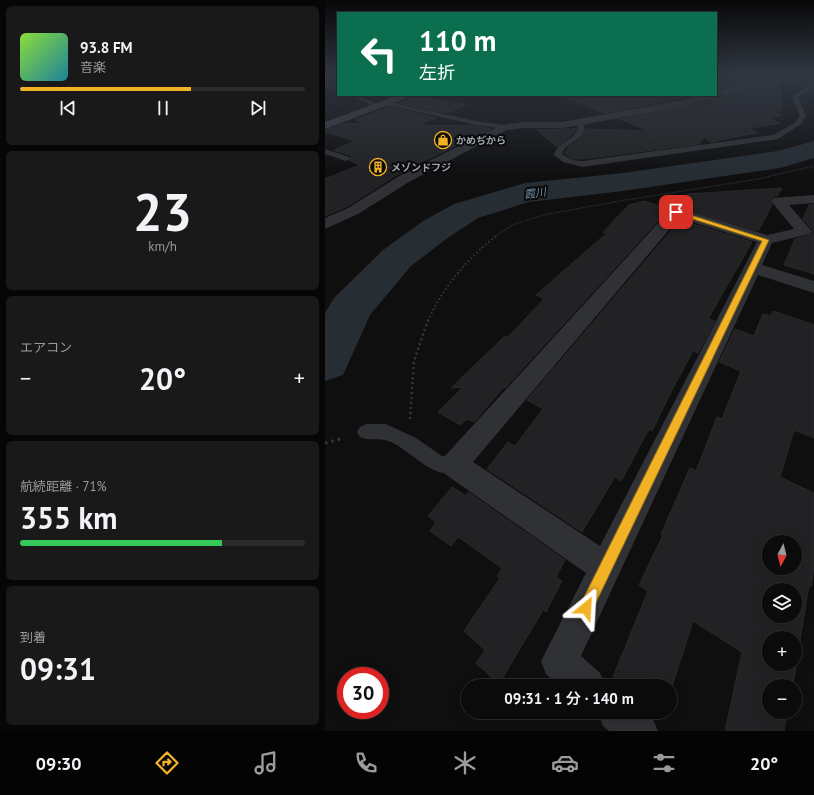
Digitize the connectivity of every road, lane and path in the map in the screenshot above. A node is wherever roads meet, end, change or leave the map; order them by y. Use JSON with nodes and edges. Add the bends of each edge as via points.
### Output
{"nodes":[{"id":1,"x":371,"y":108,"type":"edge"},
{"id":2,"x":402,"y":108,"type":"edge"},
{"id":3,"x":657,"y":108,"type":"edge"},
{"id":4,"x":800,"y":108,"type":"edge"},
{"id":5,"x":581,"y":122,"type":"junction"},
{"id":6,"x":325,"y":126,"type":"edge"},
{"id":7,"x":505,"y":127,"type":"junction"},
{"id":8,"x":325,"y":151,"type":"edge"},
{"id":9,"x":346,"y":159,"type":"dead end"},
{"id":10,"x":814,"y":166,"type":"edge"},
{"id":11,"x":814,"y":199,"type":"edge"},
{"id":12,"x":325,"y":224,"type":"edge"},
{"id":13,"x":766,"y":240,"type":"junction"},
{"id":14,"x":752,"y":268,"type":"junction"},
{"id":15,"x":814,"y":287,"type":"edge"},
{"id":16,"x":366,"y":432,"type":"dead end"},
{"id":17,"x":410,"y":444,"type":"junction"},
{"id":18,"x":454,"y":465,"type":"junction"},
{"id":19,"x":606,"y":568,"type":"junction"},
{"id":20,"x":579,"y":679,"type":"edge"},
{"id":21,"x":625,"y":719,"type":"edge"},
{"id":22,"x":638,"y":731,"type":"edge"}],
"edges":[{"from":1,"to":6,"type":"street"},
{"from":2,"to":7,"type":"lane"},
{"from":3,"to":5,"type":"street"},
{"from":4,"to":5,"type":"lane","via":[[803,116],[799,123],[775,137],[582,164],[568,162],[561,158],[558,152],[577,137],[582,128]]},
{"from":5,"to":7,"type":"street"},
{"from":7,"to":12,"type":"street","via":[[404,179],[353,211]]},
{"from":8,"to":9,"type":"lane"},
{"from":10,"to":17,"type":"path","via":[[771,176],[547,214],[505,229],[462,268],[434,308],[416,355],[411,392]]},
{"from":11,"to":13,"type":"street","via":[[778,201],[804,231]]},
{"from":13,"to":14,"type":"street"},
{"from":13,"to":18,"type":"street","via":[[676,212]]},
{"from":14,"to":15,"type":"street"},
{"from":14,"to":19,"type":"street"},
{"from":16,"to":17,"type":"lane","via":[[386,432]]},
{"from":17,"to":18,"type":"lane","via":[[439,464]]},
{"from":18,"to":19,"type":"street"},
{"from":19,"to":20,"type":"street","via":[[559,661]]},
{"from":21,"to":22,"type":"street"}]}
